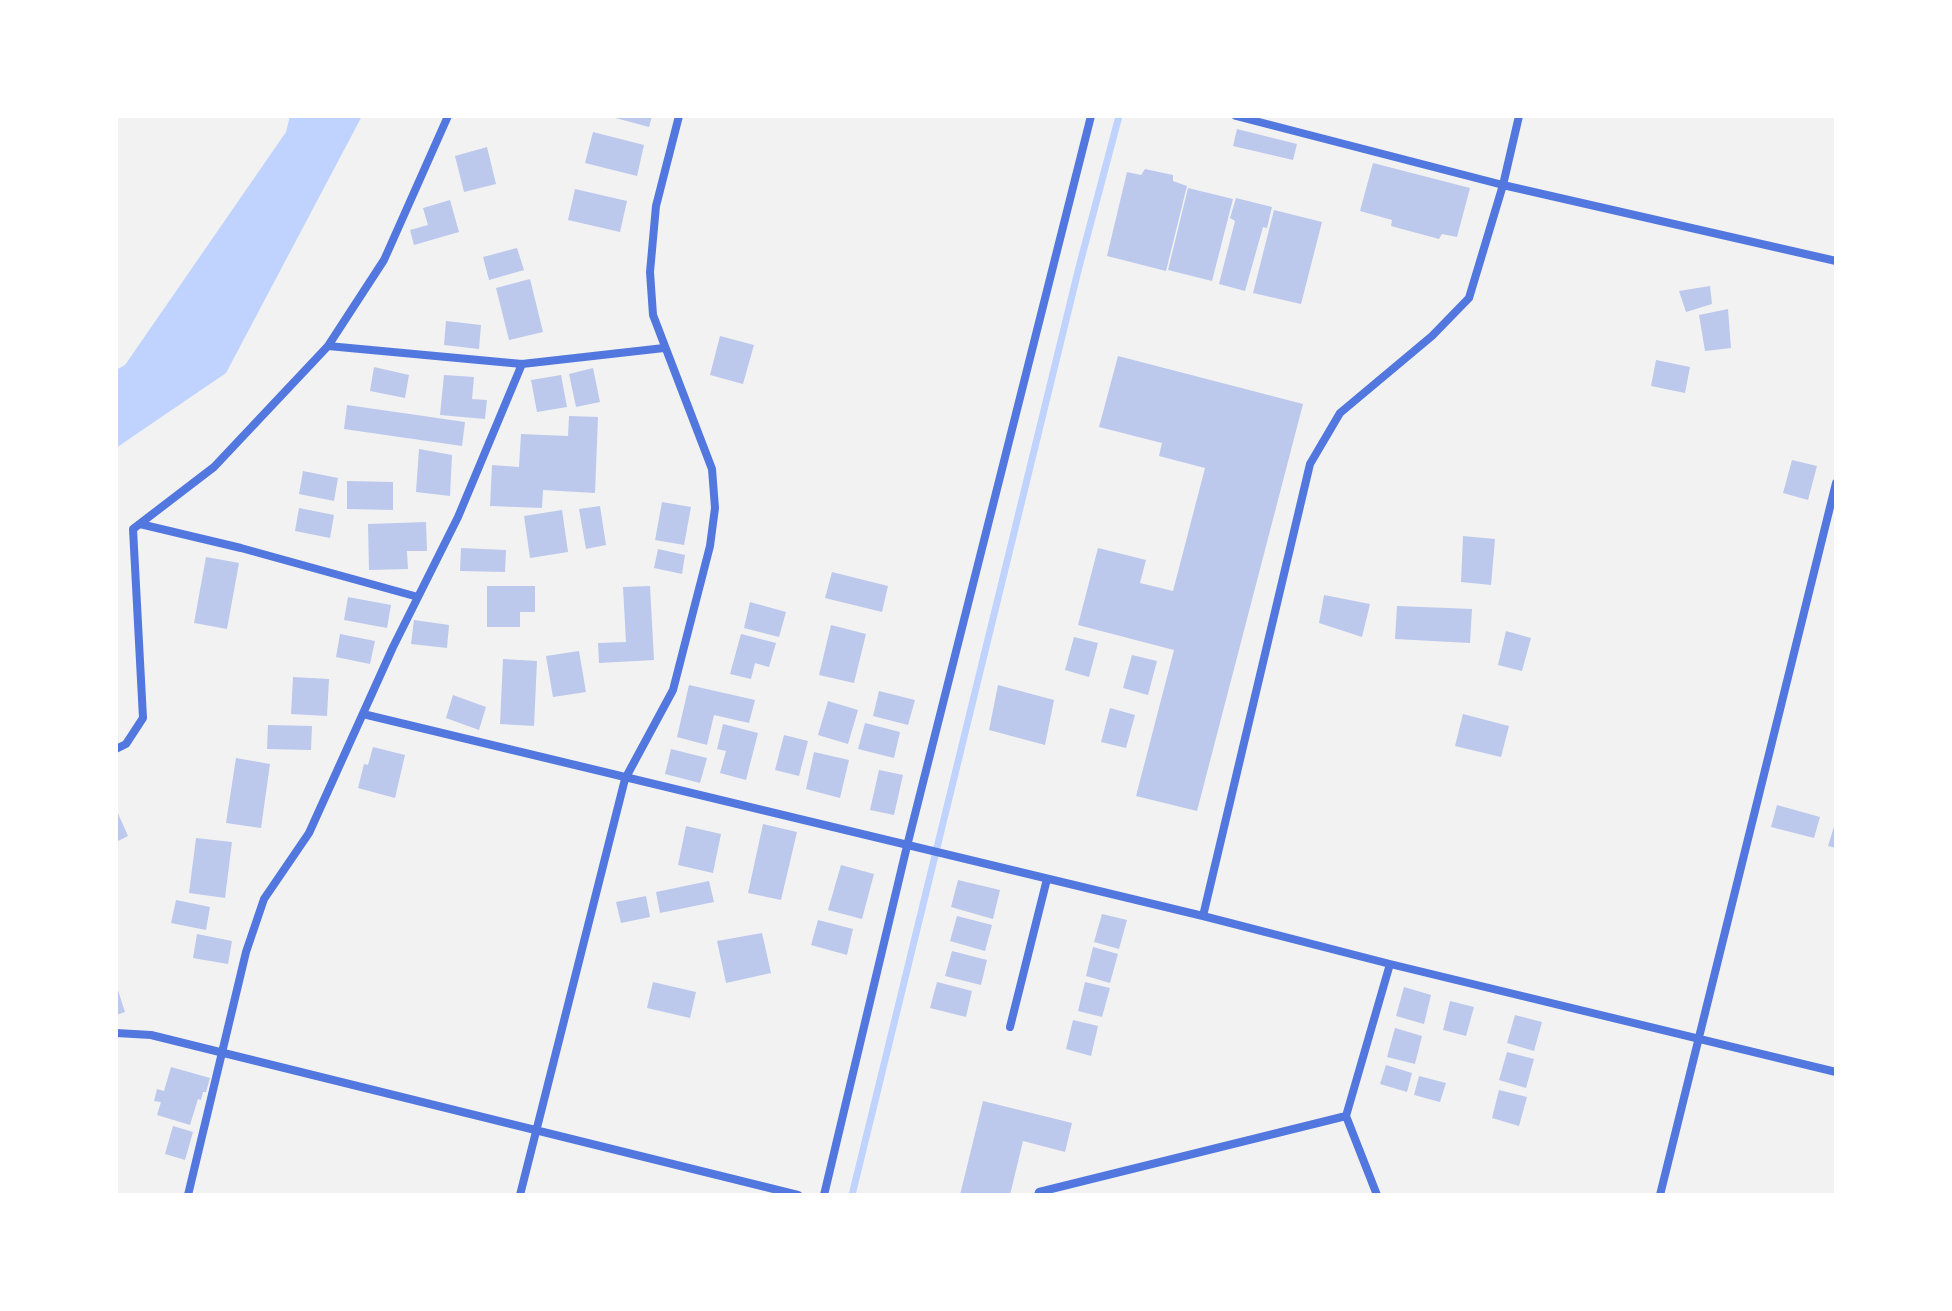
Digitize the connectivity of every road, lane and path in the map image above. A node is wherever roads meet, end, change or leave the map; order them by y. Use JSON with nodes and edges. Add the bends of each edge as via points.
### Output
{"nodes":[{"id":1,"x":448,"y":116,"type":"edge"},
{"id":2,"x":679,"y":116,"type":"edge"},
{"id":3,"x":1091,"y":116,"type":"edge"},
{"id":4,"x":1236,"y":116,"type":"edge"},
{"id":5,"x":1519,"y":116,"type":"edge"},
{"id":6,"x":1503,"y":185,"type":"junction"},
{"id":7,"x":1836,"y":261,"type":"edge"},
{"id":8,"x":328,"y":346,"type":"junction"},
{"id":9,"x":664,"y":348,"type":"junction"},
{"id":10,"x":522,"y":364,"type":"junction"},
{"id":11,"x":1836,"y":483,"type":"edge"},
{"id":12,"x":140,"y":524,"type":"junction"},
{"id":13,"x":418,"y":597,"type":"junction"},
{"id":14,"x":363,"y":714,"type":"junction"},
{"id":15,"x":116,"y":749,"type":"edge"},
{"id":16,"x":625,"y":779,"type":"junction"},
{"id":17,"x":907,"y":846,"type":"junction"},
{"id":18,"x":1047,"y":879,"type":"junction"},
{"id":19,"x":1203,"y":916,"type":"junction"},
{"id":20,"x":1390,"y":964,"type":"junction"},
{"id":21,"x":1010,"y":1027,"type":"dead end"},
{"id":22,"x":116,"y":1033,"type":"edge"},
{"id":23,"x":1699,"y":1039,"type":"junction"},
{"id":24,"x":222,"y":1053,"type":"junction"},
{"id":25,"x":1836,"y":1072,"type":"edge"},
{"id":26,"x":1346,"y":1116,"type":"junction"},
{"id":27,"x":536,"y":1131,"type":"junction"},
{"id":28,"x":188,"y":1195,"type":"edge"},
{"id":29,"x":520,"y":1195,"type":"edge"},
{"id":30,"x":798,"y":1195,"type":"edge"},
{"id":31,"x":824,"y":1195,"type":"edge"},
{"id":32,"x":1038,"y":1195,"type":"edge"},
{"id":33,"x":1377,"y":1195,"type":"edge"},
{"id":34,"x":1660,"y":1195,"type":"edge"}],
"edges":[{"from":1,"to":8,"type":"street","via":[[384,260]]},
{"from":2,"to":9,"type":"street","via":[[656,206],[650,272],[653,315]]},
{"from":3,"to":17,"type":"street"},
{"from":4,"to":6,"type":"street"},
{"from":5,"to":6,"type":"street"},
{"from":6,"to":7,"type":"street"},
{"from":6,"to":19,"type":"street","via":[[1469,298],[1340,413],[1310,464]]},
{"from":8,"to":10,"type":"street"},
{"from":8,"to":12,"type":"street","via":[[214,467]]},
{"from":9,"to":10,"type":"street"},
{"from":9,"to":16,"type":"street","via":[[712,469],[715,508],[673,690]]},
{"from":10,"to":13,"type":"street"},
{"from":11,"to":23,"type":"street"},
{"from":12,"to":13,"type":"street"},
{"from":12,"to":15,"type":"street","via":[[133,529],[143,718],[126,744]]},
{"from":13,"to":14,"type":"street"},
{"from":14,"to":16,"type":"street"},
{"from":14,"to":24,"type":"street","via":[[309,833],[264,899]]},
{"from":16,"to":17,"type":"street"},
{"from":16,"to":27,"type":"street"},
{"from":17,"to":18,"type":"street"},
{"from":17,"to":31,"type":"street"},
{"from":18,"to":19,"type":"street"},
{"from":18,"to":21,"type":"street"},
{"from":19,"to":20,"type":"street"},
{"from":20,"to":23,"type":"street"},
{"from":20,"to":26,"type":"street"},
{"from":22,"to":24,"type":"street","via":[[151,1035]]},
{"from":23,"to":25,"type":"street"},
{"from":23,"to":34,"type":"street"},
{"from":24,"to":27,"type":"street"},
{"from":24,"to":28,"type":"street"},
{"from":26,"to":32,"type":"street"},
{"from":26,"to":33,"type":"street"},
{"from":27,"to":29,"type":"street"},
{"from":27,"to":30,"type":"street"}]}
